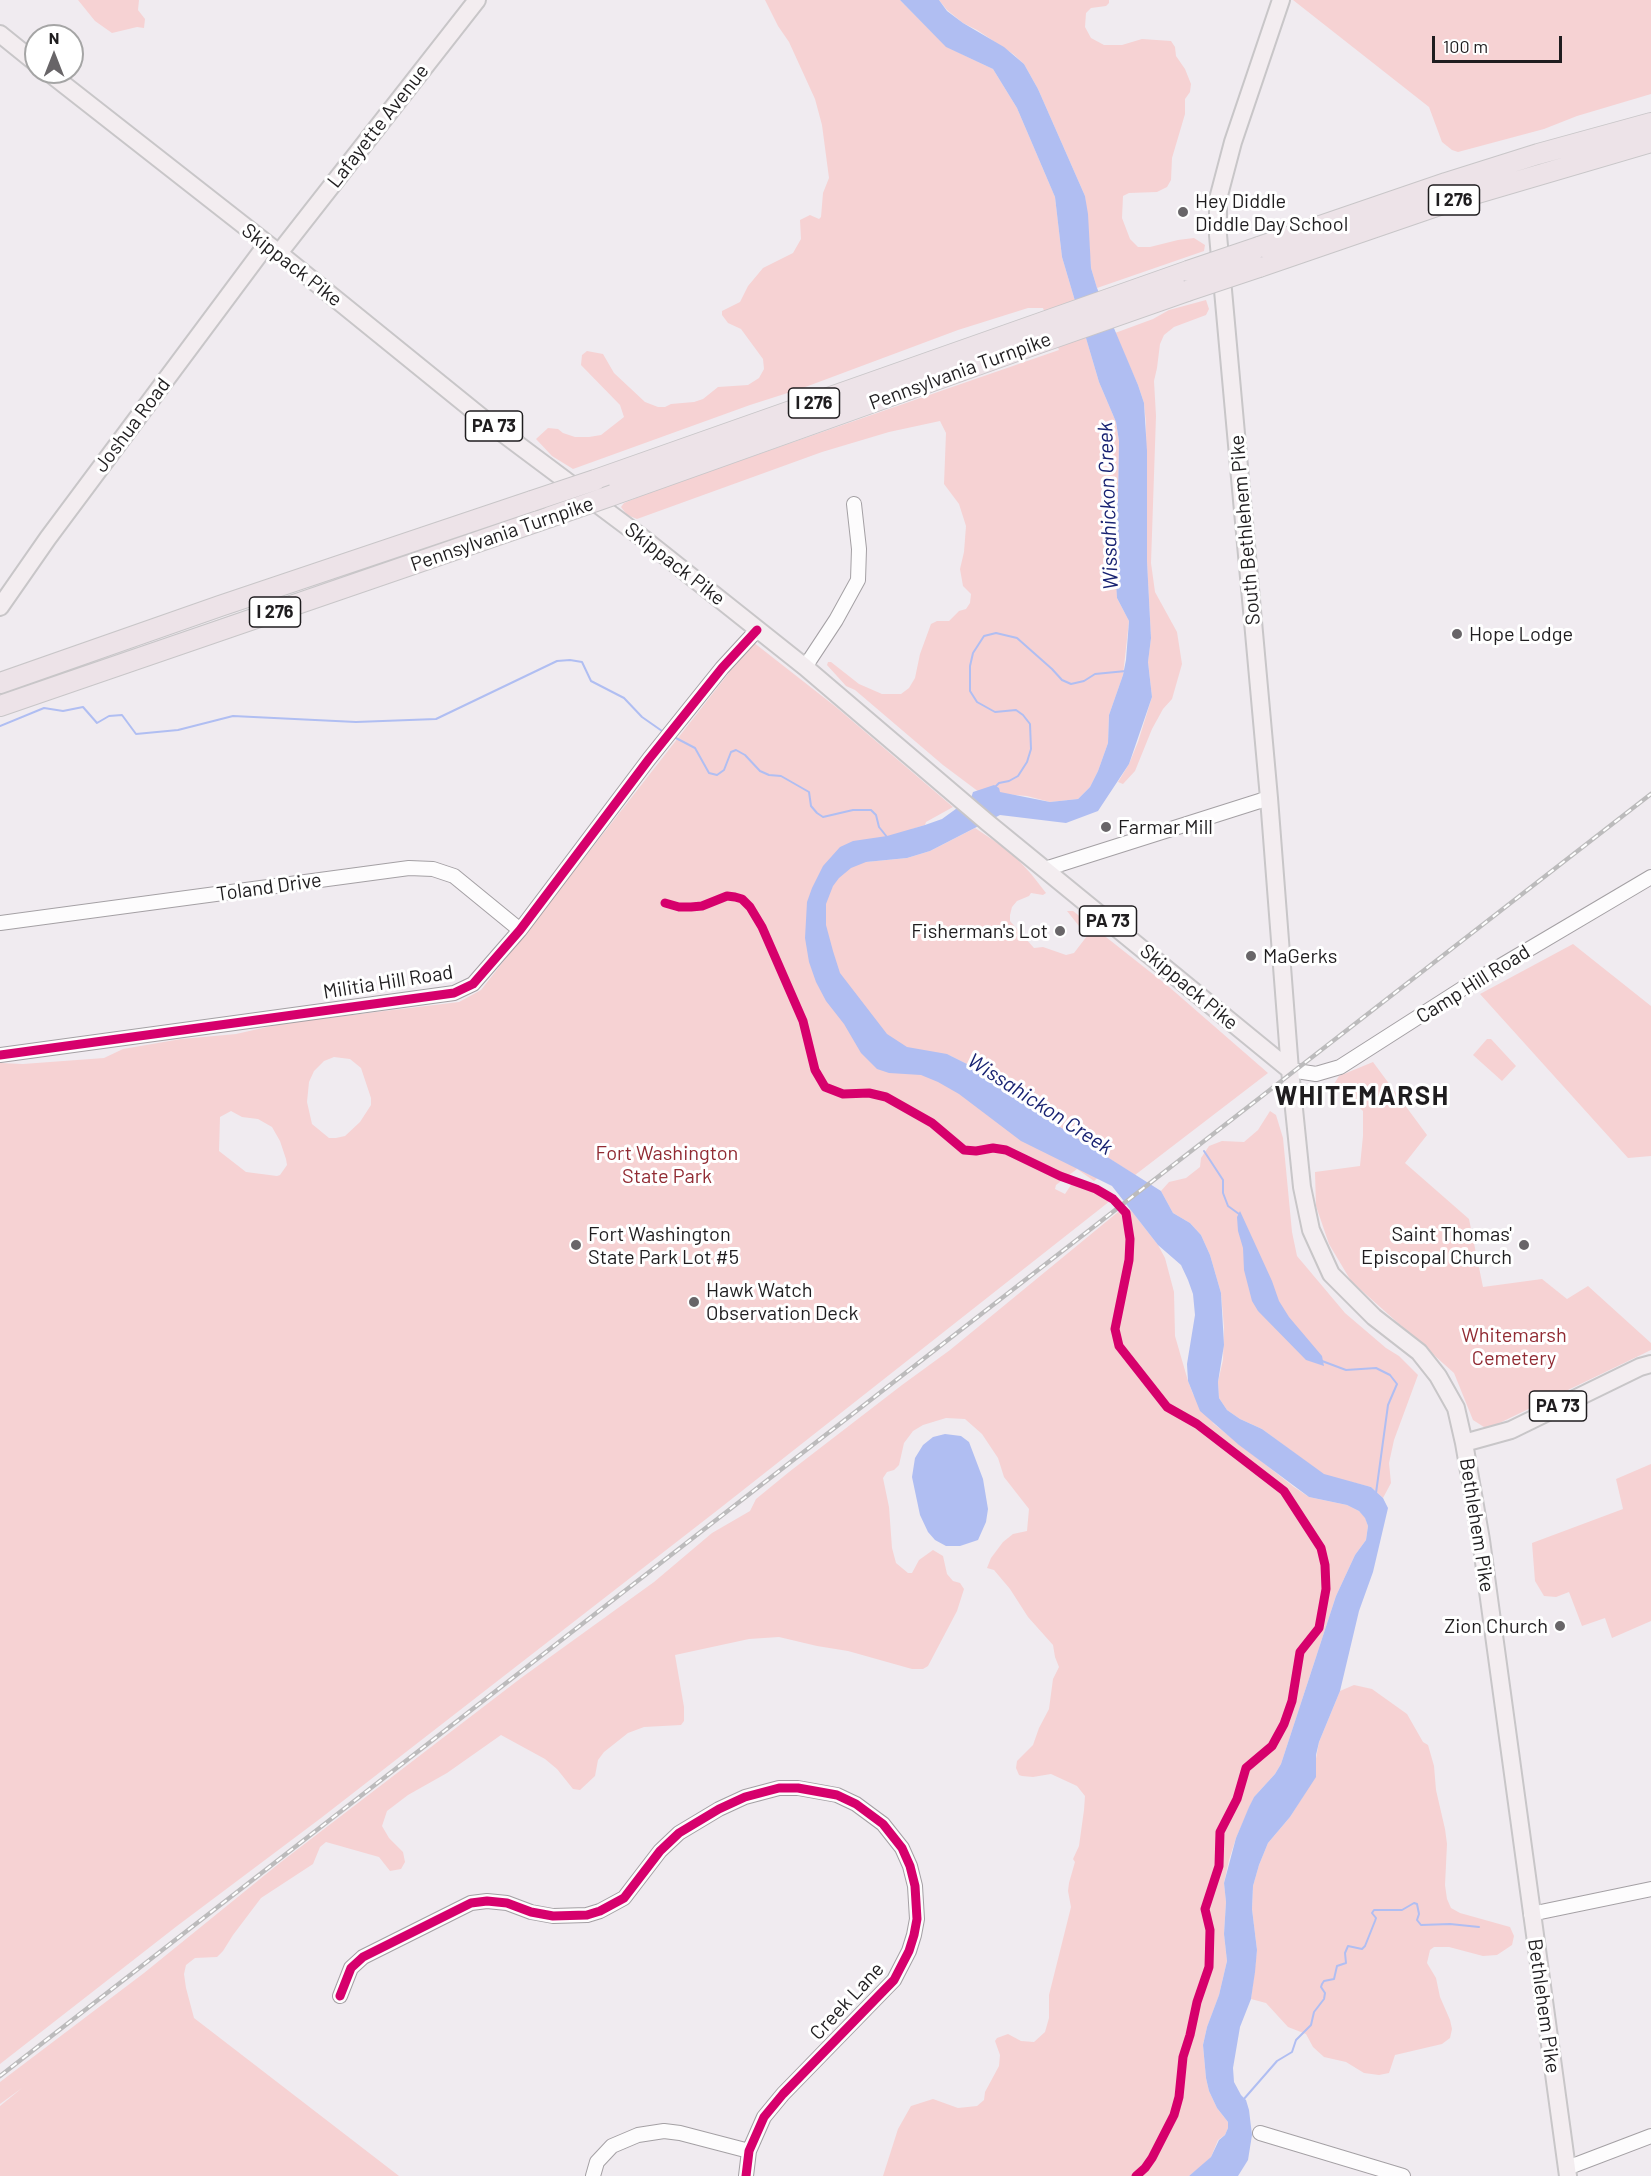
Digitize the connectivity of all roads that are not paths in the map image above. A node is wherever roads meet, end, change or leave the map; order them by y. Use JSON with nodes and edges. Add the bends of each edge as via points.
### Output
{"nodes":[{"id":1,"x":477,"y":0,"type":"edge"},
{"id":2,"x":1281,"y":0,"type":"edge"},
{"id":3,"x":0,"y":34,"type":"edge"},
{"id":4,"x":24,"y":53,"type":"edge"},
{"id":5,"x":63,"y":84,"type":"edge"},
{"id":6,"x":1651,"y":123,"type":"edge"},
{"id":7,"x":1651,"y":142,"type":"edge"},
{"id":8,"x":273,"y":249,"type":"junction"},
{"id":9,"x":1136,"y":299,"type":"junction"},
{"id":10,"x":1036,"y":334,"type":"junction"},
{"id":11,"x":854,"y":504,"type":"dead end"},
{"id":12,"x":0,"y":607,"type":"edge"},
{"id":13,"x":757,"y":630,"type":"junction"},
{"id":14,"x":805,"y":667,"type":"junction"},
{"id":15,"x":0,"y":683,"type":"edge"},
{"id":16,"x":0,"y":706,"type":"edge"},
{"id":17,"x":1269,"y":798,"type":"junction"},
{"id":18,"x":1045,"y":868,"type":"junction"},
{"id":19,"x":1651,"y":877,"type":"edge"},
{"id":20,"x":0,"y":923,"type":"edge"},
{"id":21,"x":520,"y":930,"type":"junction"},
{"id":22,"x":1288,"y":1028,"type":"junction"},
{"id":23,"x":1257,"y":1044,"type":"junction"},
{"id":24,"x":0,"y":1055,"type":"edge"},
{"id":25,"x":1290,"y":1070,"type":"junction"},
{"id":26,"x":1651,"y":1364,"type":"edge"},
{"id":27,"x":1464,"y":1443,"type":"junction"},
{"id":28,"x":1651,"y":1889,"type":"edge"},
{"id":29,"x":1532,"y":1914,"type":"junction"},
{"id":30,"x":340,"y":1996,"type":"dead end"},
{"id":31,"x":1260,"y":2133,"type":"dead end"},
{"id":32,"x":1651,"y":2136,"type":"edge"},
{"id":33,"x":749,"y":2151,"type":"junction"},
{"id":34,"x":1568,"y":2172,"type":"edge"},
{"id":35,"x":593,"y":2176,"type":"edge"},
{"id":36,"x":746,"y":2176,"type":"edge"},
{"id":37,"x":1403,"y":2176,"type":"edge"}],
"edges":[{"from":1,"to":8,"type":"main road","name":"Lafayette Avenue"},
{"from":2,"to":17,"type":"main road","name":"South Bethlehem Pike","via":[[1239,122],[1218,199],[1218,235]]},
{"from":3,"to":4,"type":"main road"},
{"from":5,"to":8,"type":"main road","name":"Skippack Pike","number":"PA 73"},
{"from":6,"to":9,"type":"highway","name":"Pennsylvania Turnpike","number":"I 276","bridge":true,"via":[[1446,183],[1188,271]]},
{"from":7,"to":9,"type":"highway","name":"Pennsylvania Turnpike","number":"I 276","bridge":true,"via":[[1454,200],[1188,291]]},
{"from":8,"to":12,"type":"main road","name":"Joshua Road","via":[[48,538]]},
{"from":8,"to":13,"type":"main road","name":"Skippack Pike","number":"PA 73"},
{"from":9,"to":10,"type":"highway","name":"Pennsylvania Turnpike","number":"I 276"},
{"from":10,"to":15,"type":"highway","name":"Pennsylvania Turnpike","number":"I 276","bridge":true},
{"from":10,"to":16,"type":"highway","name":"Pennsylvania Turnpike","number":"I 276","bridge":true,"via":[[613,495]]},
{"from":11,"to":14,"type":"street","via":[[858,580]]},
{"from":13,"to":14,"type":"main road","name":"Skippack Pike","number":"PA 73"},
{"from":13,"to":21,"type":"street","name":"Militia Hill Road","via":[[664,741]]},
{"from":14,"to":18,"type":"main road","name":"Skippack Pike","number":"PA 73"},
{"from":17,"to":18,"type":"street"},
{"from":17,"to":22,"type":"main road","name":"South Bethlehem Pike"},
{"from":18,"to":23,"type":"main road","name":"Skippack Pike","number":"PA 73"},
{"from":19,"to":25,"type":"street","name":"Camp Hill Road","via":[[1465,987],[1340,1067],[1316,1074]]},
{"from":20,"to":21,"type":"street","name":"Toland Drive","via":[[409,868],[433,869],[454,876]]},
{"from":21,"to":24,"type":"street","name":"Militia Hill Road","via":[[473,984],[454,993]]},
{"from":22,"to":23,"type":"main road","via":[[1279,1038]]},
{"from":22,"to":25,"type":"main road","name":"South Bethlehem Pike"},
{"from":23,"to":25,"type":"main road","name":"Skippack Pike","number":"PA 73"},
{"from":25,"to":27,"type":"main road","name":"Bethlehem Pike","via":[[1306,1210],[1331,1274],[1367,1310],[1419,1352],[1438,1376],[1455,1408]]},
{"from":26,"to":27,"type":"main road","number":"PA 73","via":[[1511,1430]]},
{"from":27,"to":29,"type":"main road","name":"Bethlehem Pike"},
{"from":28,"to":29,"type":"street"},
{"from":29,"to":34,"type":"main road","name":"Bethlehem Pike"},
{"from":30,"to":33,"type":"street","name":"Creek Lane","via":[[351,1968],[363,1957],[471,1903],[495,1901],[553,1916],[587,1915],[624,1898],[679,1833],[719,1809],[779,1788],[837,1795],[883,1824],[902,1848],[915,1886],[914,1935],[894,1980],[773,2105]]},
{"from":31,"to":37,"type":"street"},
{"from":32,"to":34,"type":"street"},
{"from":33,"to":35,"type":"street","via":[[680,2133],[646,2133],[612,2146],[597,2162]]},
{"from":33,"to":36,"type":"street","name":"Creek Lane"}]}
